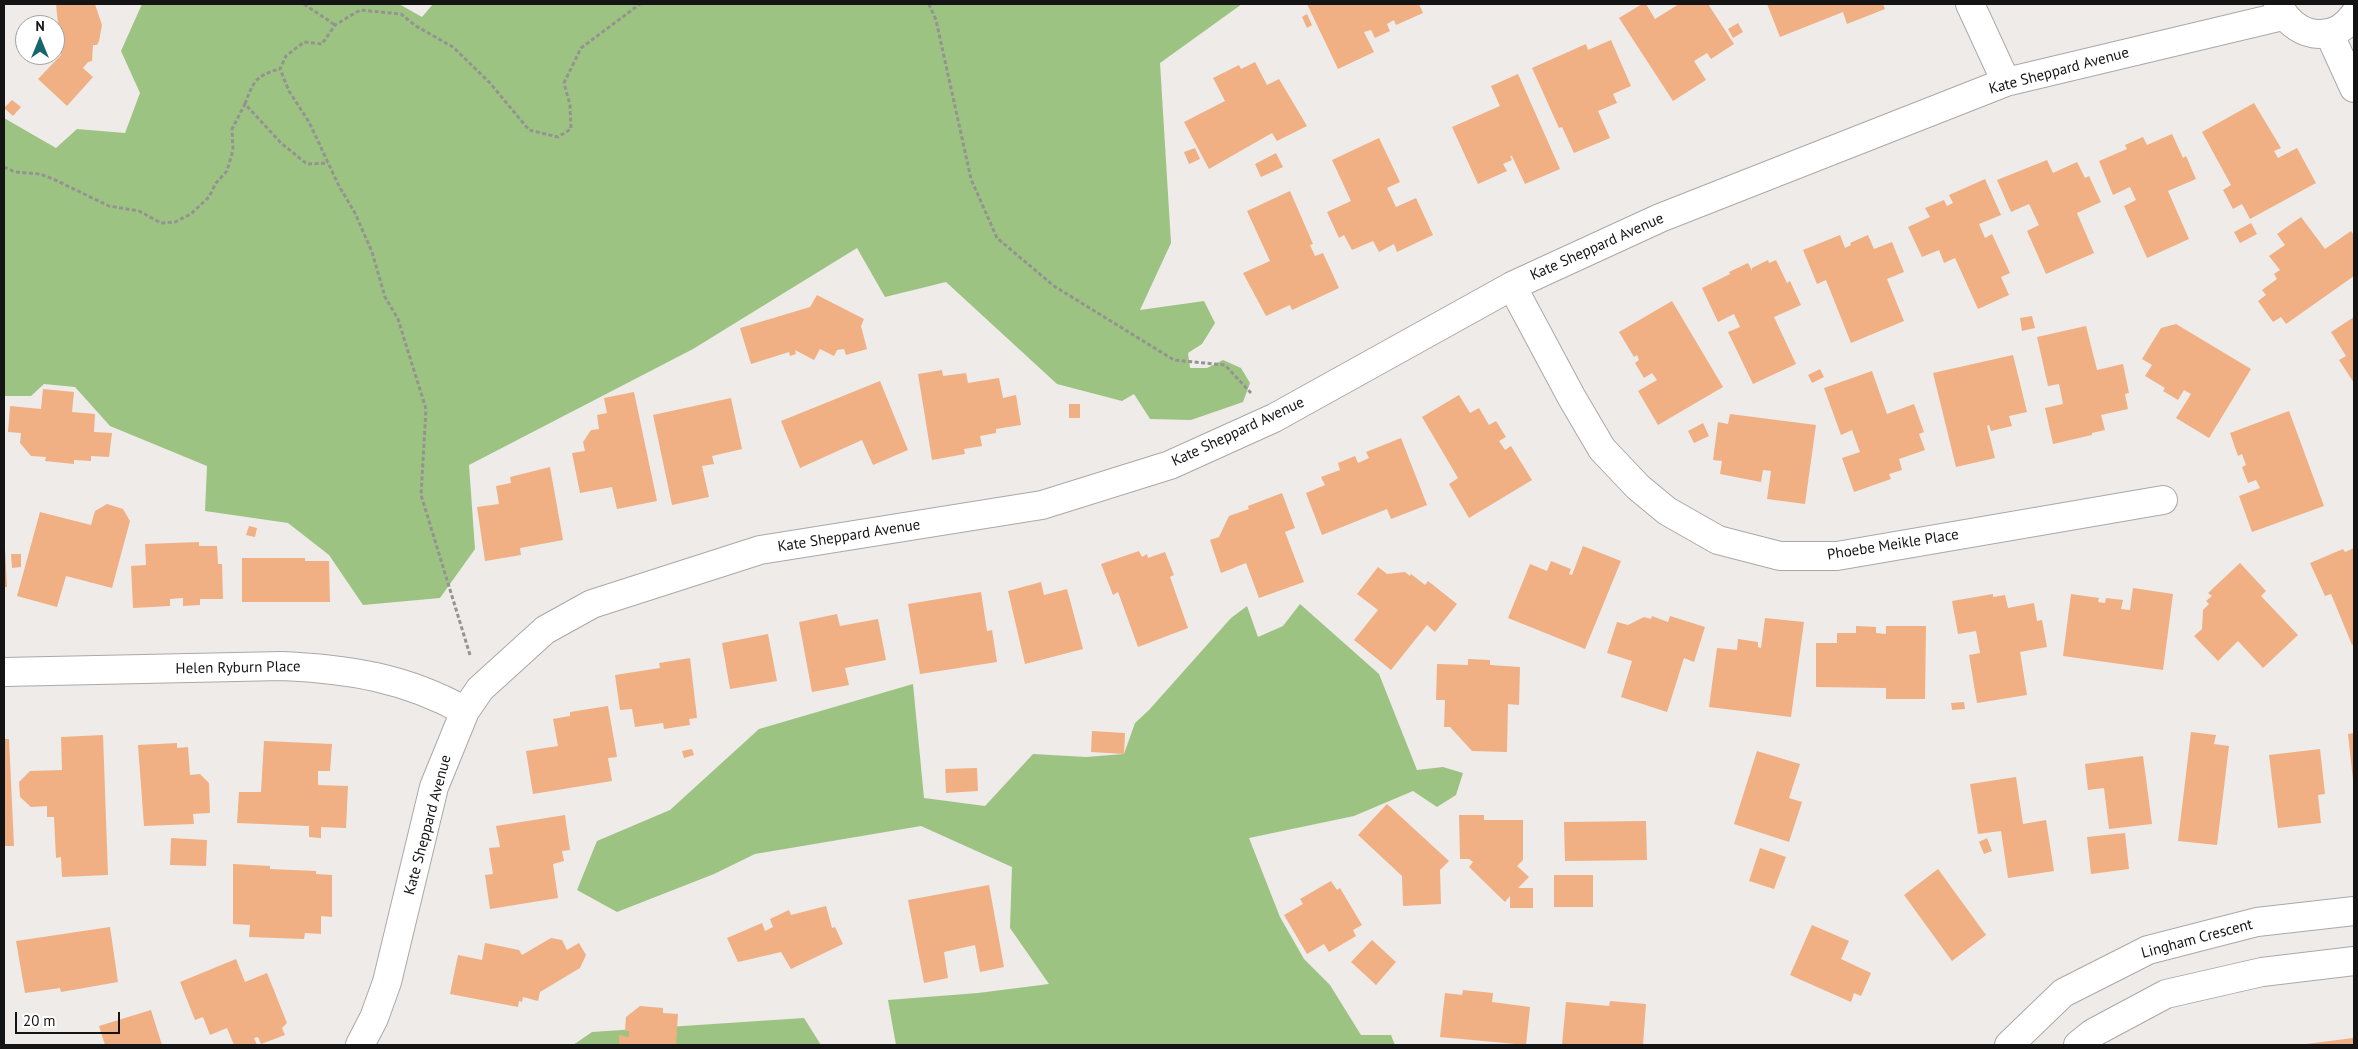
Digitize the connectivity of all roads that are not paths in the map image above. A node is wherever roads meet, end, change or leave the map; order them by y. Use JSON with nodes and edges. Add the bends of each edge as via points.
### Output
{"nodes":[{"id":1,"x":1970,"y":4,"type":"edge"},
{"id":2,"x":2281,"y":10,"type":"edge"},
{"id":3,"x":2354,"y":15,"type":"edge"},
{"id":4,"x":2329,"y":33,"type":"junction"},
{"id":5,"x":2006,"y":82,"type":"junction"},
{"id":6,"x":2354,"y":88,"type":"edge"},
{"id":7,"x":1512,"y":286,"type":"junction"},
{"id":8,"x":2163,"y":500,"type":"dead end"},
{"id":9,"x":4,"y":672,"type":"edge"},
{"id":10,"x":465,"y":711,"type":"junction"},
{"id":11,"x":2354,"y":911,"type":"edge"},
{"id":12,"x":2354,"y":961,"type":"edge"},
{"id":13,"x":360,"y":1045,"type":"edge"},
{"id":14,"x":2009,"y":1045,"type":"edge"},
{"id":15,"x":2078,"y":1045,"type":"edge"}],
"edges":[{"from":1,"to":5,"type":"street"},
{"from":2,"to":4,"type":"street","via":[[2293,26],[2306,32]]},
{"from":2,"to":5,"type":"street","name":"Kate Sheppard Avenue"},
{"from":3,"to":4,"type":"street"},
{"from":4,"to":6,"type":"street"},
{"from":5,"to":7,"type":"street","name":"Kate Sheppard Avenue","via":[[1660,218]]},
{"from":7,"to":8,"type":"street","name":"Phoebe Meikle Place","via":[[1602,449],[1638,487],[1667,511],[1718,540],[1780,556],[1837,556]]},
{"from":7,"to":10,"type":"street","name":"Kate Sheppard Avenue","via":[[1274,418],[1170,465],[1042,505],[760,550],[592,604],[545,630],[480,689]]},
{"from":9,"to":10,"type":"street","name":"Helen Ryburn Place","via":[[282,666],[324,668],[406,684]]},
{"from":10,"to":13,"type":"street","name":"Kate Sheppard Avenue","via":[[434,787],[387,982]]},
{"from":11,"to":14,"type":"street","name":"Lingham Crescent","via":[[2257,922],[2148,950],[2063,993]]},
{"from":12,"to":15,"type":"street","via":[[2262,972],[2166,994],[2092,1032]]}]}
